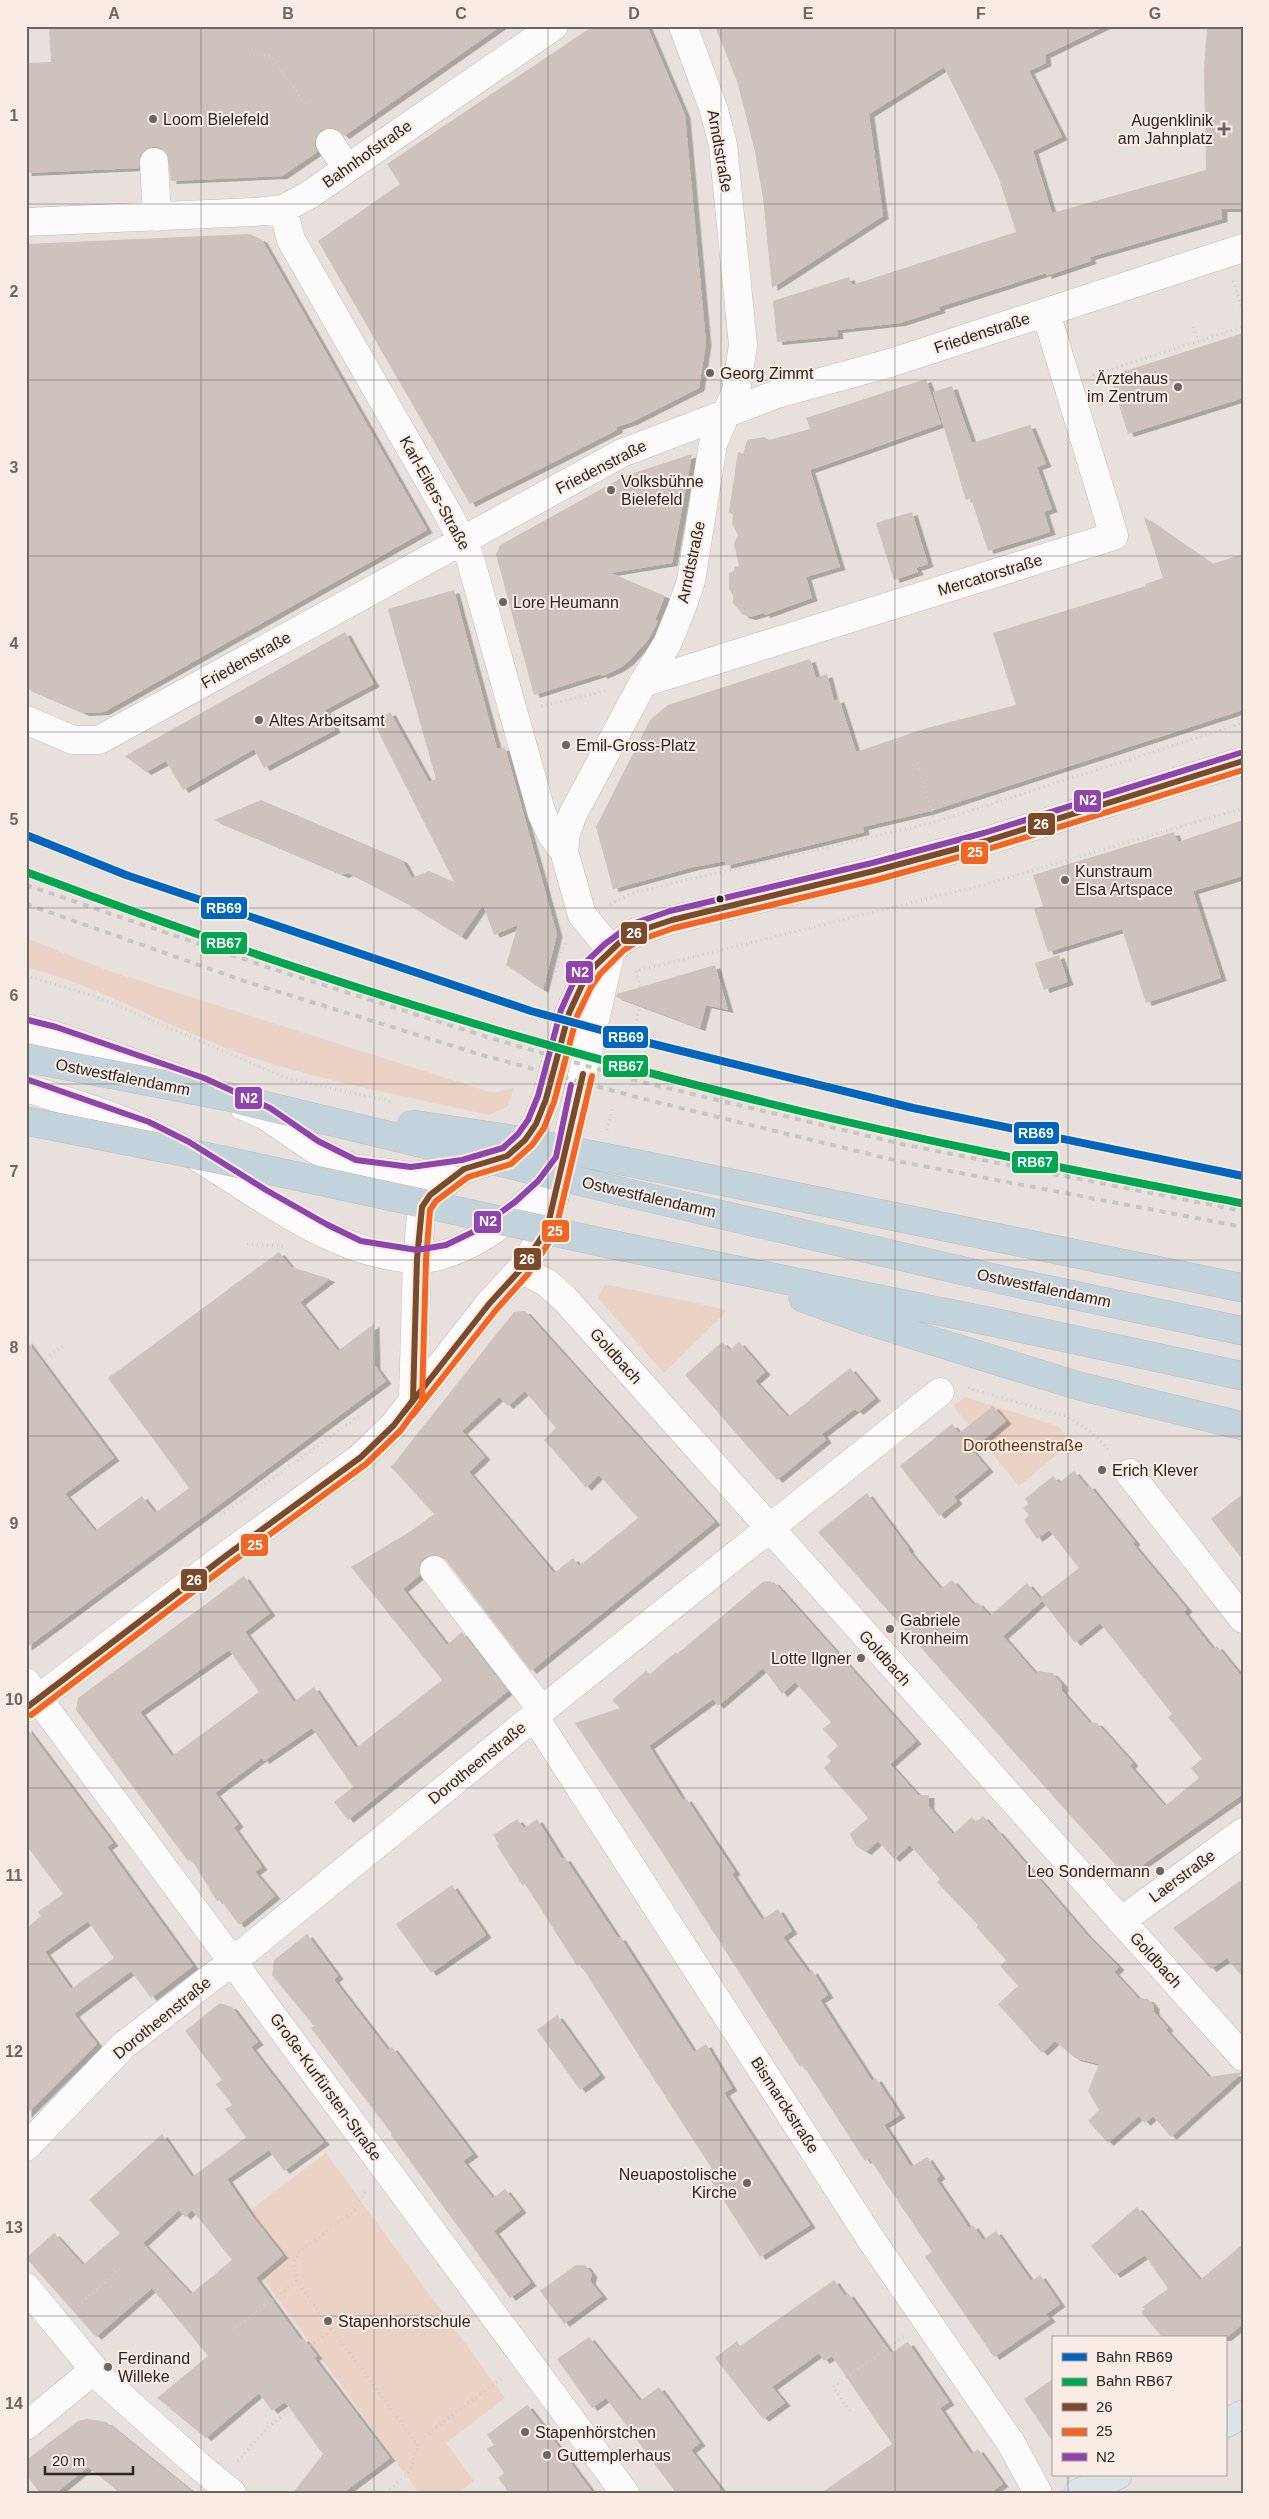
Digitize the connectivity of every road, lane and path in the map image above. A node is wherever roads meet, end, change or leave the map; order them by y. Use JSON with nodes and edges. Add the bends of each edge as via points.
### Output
{"nodes":[{"id":1,"x":554,"y":26,"type":"edge"},
{"id":2,"x":683,"y":26,"type":"edge"},
{"id":3,"x":249,"y":54,"type":"dead end"},
{"id":4,"x":307,"y":107,"type":"dead end"},
{"id":5,"x":330,"y":143,"type":"dead end"},
{"id":6,"x":154,"y":162,"type":"dead end"},
{"id":7,"x":347,"y":168,"type":"junction"},
{"id":8,"x":283,"y":209,"type":"junction"},
{"id":9,"x":157,"y":216,"type":"junction"},
{"id":10,"x":26,"y":222,"type":"edge"},
{"id":11,"x":1243,"y":248,"type":"edge"},
{"id":12,"x":1046,"y":313,"type":"junction"},
{"id":13,"x":1193,"y":327,"type":"dead end"},
{"id":14,"x":1243,"y":327,"type":"edge"},
{"id":15,"x":1198,"y":341,"type":"junction"},
{"id":16,"x":1068,"y":383,"type":"junction"},
{"id":17,"x":728,"y":412,"type":"junction"},
{"id":18,"x":462,"y":541,"type":"junction"},
{"id":19,"x":643,"y":683,"type":"junction"},
{"id":20,"x":512,"y":713,"type":"junction"},
{"id":21,"x":26,"y":720,"type":"edge"},
{"id":22,"x":1243,"y":723,"type":"edge"},
{"id":23,"x":1243,"y":761,"type":"edge"},
{"id":24,"x":917,"y":763,"type":"dead end"},
{"id":25,"x":1243,"y":808,"type":"edge"},
{"id":26,"x":935,"y":822,"type":"junction"},
{"id":27,"x":564,"y":852,"type":"junction"},
{"id":28,"x":615,"y":900,"type":"dead end"},
{"id":29,"x":587,"y":921,"type":"junction"},
{"id":30,"x":611,"y":950,"type":"junction"},
{"id":31,"x":26,"y":976,"type":"edge"},
{"id":32,"x":553,"y":979,"type":"dead end"},
{"id":33,"x":640,"y":987,"type":"dead end"},
{"id":34,"x":640,"y":1006,"type":"dead end"},
{"id":35,"x":635,"y":1024,"type":"dead end"},
{"id":36,"x":26,"y":1028,"type":"edge"},
{"id":37,"x":26,"y":1058,"type":"edge"},
{"id":38,"x":26,"y":1088,"type":"edge"},
{"id":39,"x":229,"y":1097,"type":"junction"},
{"id":40,"x":399,"y":1104,"type":"dead end"},
{"id":41,"x":26,"y":1121,"type":"edge"},
{"id":42,"x":564,"y":1161,"type":"junction"},
{"id":43,"x":464,"y":1169,"type":"junction"},
{"id":44,"x":247,"y":1244,"type":"dead end"},
{"id":45,"x":290,"y":1246,"type":"dead end"},
{"id":46,"x":417,"y":1259,"type":"junction"},
{"id":47,"x":520,"y":1269,"type":"junction"},
{"id":48,"x":724,"y":1269,"type":"junction"},
{"id":49,"x":1243,"y":1288,"type":"edge"},
{"id":50,"x":1243,"y":1331,"type":"edge"},
{"id":51,"x":64,"y":1345,"type":"dead end"},
{"id":52,"x":42,"y":1362,"type":"dead end"},
{"id":53,"x":1243,"y":1376,"type":"edge"},
{"id":54,"x":940,"y":1392,"type":"joint"},
{"id":55,"x":413,"y":1400,"type":"junction"},
{"id":56,"x":365,"y":1412,"type":"dead end"},
{"id":57,"x":1243,"y":1426,"type":"edge"},
{"id":58,"x":1129,"y":1474,"type":"joint"},
{"id":59,"x":220,"y":1516,"type":"dead end"},
{"id":60,"x":768,"y":1528,"type":"junction"},
{"id":61,"x":434,"y":1570,"type":"dead end"},
{"id":62,"x":1243,"y":1618,"type":"edge"},
{"id":63,"x":30,"y":1696,"type":"edge"},
{"id":64,"x":538,"y":1713,"type":"junction"},
{"id":65,"x":1243,"y":1832,"type":"edge"},
{"id":66,"x":1121,"y":1921,"type":"junction"},
{"id":67,"x":233,"y":1961,"type":"junction"},
{"id":68,"x":1243,"y":2057,"type":"edge"},
{"id":69,"x":26,"y":2147,"type":"edge"},
{"id":70,"x":389,"y":2172,"type":"junction"},
{"id":71,"x":122,"y":2267,"type":"dead end"},
{"id":72,"x":297,"y":2281,"type":"junction"},
{"id":73,"x":26,"y":2287,"type":"edge"},
{"id":74,"x":928,"y":2320,"type":"junction"},
{"id":75,"x":57,"y":2324,"type":"junction"},
{"id":76,"x":232,"y":2330,"type":"dead end"},
{"id":77,"x":332,"y":2330,"type":"junction"},
{"id":78,"x":310,"y":2346,"type":"dead end"},
{"id":79,"x":528,"y":2359,"type":"junction"},
{"id":80,"x":99,"y":2375,"type":"junction"},
{"id":81,"x":290,"y":2409,"type":"dead end"},
{"id":82,"x":850,"y":2411,"type":"dead end"},
{"id":83,"x":1243,"y":2414,"type":"edge"},
{"id":84,"x":1226,"y":2423,"type":"edge"},
{"id":85,"x":26,"y":2426,"type":"edge"},
{"id":86,"x":418,"y":2446,"type":"junction"},
{"id":87,"x":1116,"y":2476,"type":"edge"},
{"id":88,"x":226,"y":2488,"type":"edge"},
{"id":89,"x":1083,"y":2492,"type":"edge"},
{"id":90,"x":386,"y":2493,"type":"edge"},
{"id":91,"x":625,"y":2493,"type":"edge"},
{"id":92,"x":1038,"y":2493,"type":"edge"}],
"edges":[{"from":1,"to":7,"type":"street","name":"Bahnhofstraße"},
{"from":2,"to":17,"type":"street","name":"Arndtstraße","via":[[714,110],[723,146],[743,345],[736,391]]},
{"from":3,"to":4,"type":"path","via":[[271,56]]},
{"from":5,"to":7,"type":"street"},
{"from":6,"to":9,"type":"street"},
{"from":7,"to":8,"type":"street","name":"Bahnhofstraße"},
{"from":8,"to":9,"type":"street","name":"Bahnhofstraße"},
{"from":8,"to":18,"type":"street","name":"Karl-Eilers-Straße","via":[[291,240]]},
{"from":9,"to":10,"type":"street","name":"Bahnhofstraße"},
{"from":11,"to":12,"type":"street","name":"Friedenstraße"},
{"from":12,"to":16,"type":"street","name":"Mercatorstraße"},
{"from":12,"to":17,"type":"street","name":"Friedenstraße","via":[[890,363],[805,385]]},
{"from":13,"to":15,"type":"path"},
{"from":14,"to":15,"type":"path"},
{"from":15,"to":16,"type":"path"},
{"from":16,"to":19,"type":"street","name":"Mercatorstraße","via":[[1114,536]]},
{"from":17,"to":18,"type":"street","name":"Friedenstraße","via":[[622,453]]},
{"from":17,"to":19,"type":"street","name":"Arndtstraße","via":[[713,444],[691,581],[667,644]]},
{"from":18,"to":20,"type":"street","name":"Karl-Eilers-Straße","via":[[470,558]]},
{"from":18,"to":21,"type":"street","name":"Friedenstraße","via":[[99,740],[73,740]]},
{"from":19,"to":20,"type":"path"},
{"from":19,"to":27,"type":"street","name":"Arndtstraße","via":[[574,814],[566,833]]},
{"from":20,"to":27,"type":"street","name":"Karl-Eilers-Straße","via":[[542,814],[550,834]]},
{"from":22,"to":26,"type":"path"},
{"from":23,"to":30,"type":"street","via":[[986,841],[672,920],[636,932]]},
{"from":24,"to":26,"type":"path"},
{"from":25,"to":33,"type":"path","via":[[984,885],[636,971]]},
{"from":26,"to":28,"type":"path","via":[[635,892]]},
{"from":27,"to":29,"type":"street","name":"Arndtstraße","via":[[582,915]]},
{"from":29,"to":30,"type":"street","name":"Arndtstraße"},
{"from":29,"to":32,"type":"path","via":[[561,950]]},
{"from":30,"to":42,"type":"street"},
{"from":30,"to":43,"type":"street","via":[[593,968],[569,1013],[536,1124],[525,1140],[507,1156]]},
{"from":31,"to":40,"type":"path","via":[[95,996],[286,1078]]},
{"from":34,"to":35,"type":"path"},
{"from":36,"to":43,"type":"street","via":[[200,1086],[266,1116],[314,1149],[353,1168],[411,1176]]},
{"from":37,"to":39,"type":"highway","name":"Ostwestfalendamm","bridge":true},
{"from":38,"to":46,"type":"street","via":[[145,1130],[184,1149],[322,1232],[358,1248]]},
{"from":39,"to":49,"type":"highway","bridge":true,"via":[[517,1140]]},
{"from":39,"to":50,"type":"highway","name":"Ostwestfalendamm","bridge":true,"via":[[1007,1281]]},
{"from":41,"to":48,"type":"highway","bridge":true,"via":[[218,1159]]},
{"from":42,"to":46,"type":"street","via":[[545,1187],[479,1239],[448,1253]]},
{"from":42,"to":47,"type":"street","via":[[547,1229]]},
{"from":43,"to":46,"type":"street","via":[[430,1195],[422,1207]]},
{"from":44,"to":45,"type":"path"},
{"from":46,"to":55,"type":"street"},
{"from":47,"to":55,"type":"street"},
{"from":47,"to":60,"type":"street","name":"Goldbach","via":[[547,1283],[565,1299]]},
{"from":48,"to":53,"type":"highway"},
{"from":48,"to":57,"type":"highway","via":[[868,1322],[1079,1386]]},
{"from":51,"to":52,"type":"path"},
{"from":54,"to":58,"type":"path","via":[[955,1384],[1068,1417],[1096,1436]]},
{"from":54,"to":60,"type":"street","name":"Dorotheenstraße"},
{"from":55,"to":63,"type":"street","via":[[394,1425],[361,1457]]},
{"from":56,"to":59,"type":"path"},
{"from":58,"to":62,"type":"street"},
{"from":60,"to":64,"type":"street","name":"Dorotheenstraße"},
{"from":60,"to":66,"type":"street","name":"Goldbach"},
{"from":61,"to":64,"type":"street","name":"Bismarckstraße"},
{"from":63,"to":67,"type":"street","name":"Große-Kurfürsten-Straße"},
{"from":64,"to":67,"type":"street","name":"Dorotheenstraße"},
{"from":64,"to":74,"type":"street","name":"Bismarckstraße","via":[[872,2241]]},
{"from":65,"to":66,"type":"street","name":"Laerstraße"},
{"from":66,"to":68,"type":"street","name":"Goldbach"},
{"from":67,"to":69,"type":"street","name":"Dorotheenstraße","via":[[124,2046]]},
{"from":67,"to":70,"type":"street","name":"Große-Kurfürsten-Straße"},
{"from":70,"to":72,"type":"path","via":[[366,2190],[355,2210],[298,2253],[294,2262]]},
{"from":70,"to":79,"type":"street","name":"Große-Kurfürsten-Straße"},
{"from":71,"to":75,"type":"path"},
{"from":72,"to":76,"type":"path"},
{"from":72,"to":77,"type":"path"},
{"from":73,"to":75,"type":"street"},
{"from":74,"to":82,"type":"path","via":[[832,2387]]},
{"from":74,"to":92,"type":"street","name":"Bismarckstraße","via":[[1011,2443]]},
{"from":75,"to":80,"type":"street"},
{"from":77,"to":78,"type":"path"},
{"from":77,"to":86,"type":"path"},
{"from":79,"to":86,"type":"path","via":[[426,2435]]},
{"from":79,"to":91,"type":"street","name":"Große-Kurfürsten-Straße"},
{"from":80,"to":85,"type":"street"},
{"from":80,"to":88,"type":"street"},
{"from":81,"to":88,"type":"path","via":[[268,2428]]},
{"from":83,"to":84,"type":"main road"},
{"from":86,"to":90,"type":"path","via":[[410,2471]]},
{"from":87,"to":89,"type":"main road"}]}
